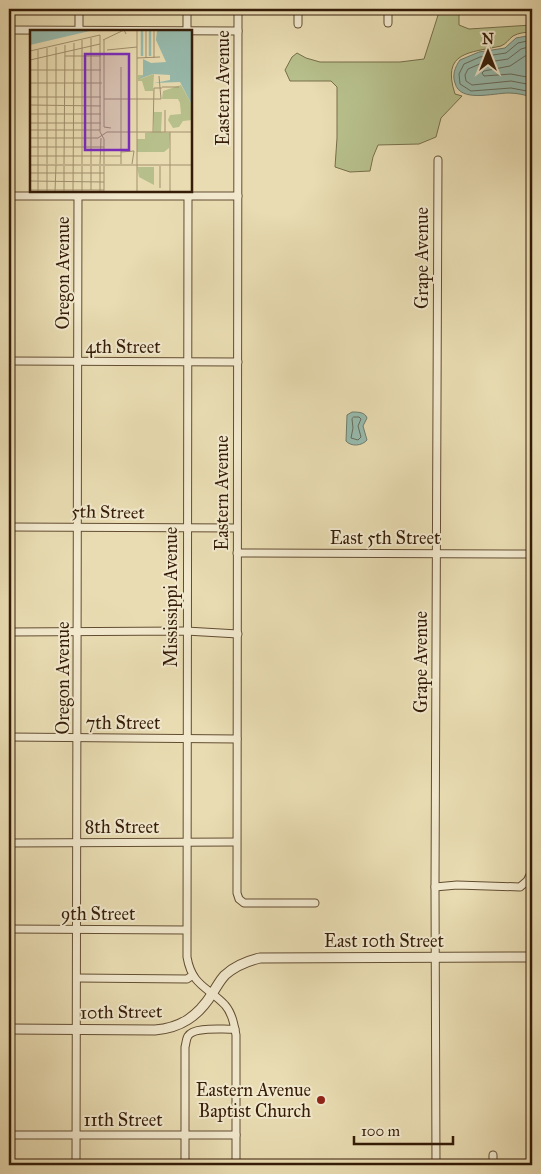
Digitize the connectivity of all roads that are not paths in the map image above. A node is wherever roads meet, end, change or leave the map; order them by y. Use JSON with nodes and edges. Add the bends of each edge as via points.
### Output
{"nodes":[{"id":1,"x":79,"y":9,"type":"edge"},
{"id":2,"x":187,"y":9,"type":"edge"},
{"id":3,"x":238,"y":9,"type":"edge"},
{"id":4,"x":298,"y":9,"type":"edge"},
{"id":5,"x":388,"y":9,"type":"edge"},
{"id":6,"x":388,"y":23,"type":"dead end"},
{"id":7,"x":298,"y":24,"type":"dead end"},
{"id":8,"x":9,"y":30,"type":"edge"},
{"id":9,"x":30,"y":30,"type":"edge"},
{"id":10,"x":79,"y":30,"type":"edge"},
{"id":11,"x":187,"y":30,"type":"edge"},
{"id":12,"x":238,"y":30,"type":"junction"},
{"id":13,"x":192,"y":31,"type":"edge"},
{"id":14,"x":438,"y":160,"type":"dead end"},
{"id":15,"x":78,"y":194,"type":"edge"},
{"id":16,"x":188,"y":194,"type":"edge"},
{"id":17,"x":9,"y":196,"type":"edge"},
{"id":18,"x":238,"y":196,"type":"junction"},
{"id":19,"x":9,"y":361,"type":"edge"},
{"id":20,"x":78,"y":361,"type":"junction"},
{"id":21,"x":187,"y":362,"type":"junction"},
{"id":22,"x":238,"y":362,"type":"junction"},
{"id":23,"x":78,"y":526,"type":"junction"},
{"id":24,"x":9,"y":527,"type":"edge"},
{"id":25,"x":186,"y":528,"type":"junction"},
{"id":26,"x":237,"y":528,"type":"junction"},
{"id":27,"x":237,"y":553,"type":"junction"},
{"id":28,"x":437,"y":553,"type":"junction"},
{"id":29,"x":532,"y":554,"type":"edge"},
{"id":30,"x":186,"y":631,"type":"junction"},
{"id":31,"x":9,"y":632,"type":"edge"},
{"id":32,"x":78,"y":633,"type":"junction"},
{"id":33,"x":238,"y":634,"type":"junction"},
{"id":34,"x":9,"y":737,"type":"edge"},
{"id":35,"x":77,"y":737,"type":"junction"},
{"id":36,"x":186,"y":738,"type":"junction"},
{"id":37,"x":237,"y":739,"type":"junction"},
{"id":38,"x":186,"y":841,"type":"junction"},
{"id":39,"x":9,"y":842,"type":"edge"},
{"id":40,"x":236,"y":842,"type":"junction"},
{"id":41,"x":77,"y":843,"type":"junction"},
{"id":42,"x":532,"y":871,"type":"edge"},
{"id":43,"x":435,"y":887,"type":"junction"},
{"id":44,"x":315,"y":903,"type":"dead end"},
{"id":45,"x":9,"y":929,"type":"edge"},
{"id":46,"x":77,"y":929,"type":"junction"},
{"id":47,"x":186,"y":930,"type":"junction"},
{"id":48,"x":435,"y":957,"type":"junction"},
{"id":49,"x":532,"y":957,"type":"edge"},
{"id":50,"x":238,"y":966,"type":"joint"},
{"id":51,"x":193,"y":975,"type":"junction"},
{"id":52,"x":77,"y":978,"type":"junction"},
{"id":53,"x":212,"y":994,"type":"junction"},
{"id":54,"x":235,"y":1029,"type":"junction"},
{"id":55,"x":9,"y":1030,"type":"edge"},
{"id":56,"x":77,"y":1030,"type":"junction"},
{"id":57,"x":76,"y":1134,"type":"junction"},
{"id":58,"x":9,"y":1135,"type":"edge"},
{"id":59,"x":185,"y":1135,"type":"junction"},
{"id":60,"x":236,"y":1135,"type":"junction"},
{"id":61,"x":493,"y":1155,"type":"dead end"},
{"id":62,"x":76,"y":1165,"type":"edge"},
{"id":63,"x":185,"y":1165,"type":"edge"},
{"id":64,"x":236,"y":1165,"type":"edge"},
{"id":65,"x":436,"y":1165,"type":"edge"},
{"id":66,"x":493,"y":1165,"type":"edge"}],
"edges":[{"from":1,"to":10,"type":"street"},
{"from":2,"to":11,"type":"street"},
{"from":3,"to":12,"type":"street","name":"Eastern Avenue"},
{"from":4,"to":7,"type":"street"},
{"from":5,"to":6,"type":"street"},
{"from":8,"to":9,"type":"street"},
{"from":12,"to":13,"type":"street"},
{"from":12,"to":18,"type":"street","name":"Eastern Avenue"},
{"from":14,"to":28,"type":"street","name":"Grape Avenue"},
{"from":15,"to":16,"type":"street"},
{"from":15,"to":17,"type":"street"},
{"from":15,"to":20,"type":"street","name":"Oregon Avenue"},
{"from":16,"to":18,"type":"street"},
{"from":16,"to":21,"type":"street","name":"Mississippi Avenue"},
{"from":18,"to":22,"type":"street","name":"Eastern Avenue"},
{"from":19,"to":20,"type":"street","name":"4th Street"},
{"from":20,"to":21,"type":"street","name":"4th Street"},
{"from":20,"to":23,"type":"street","name":"Oregon Avenue"},
{"from":21,"to":22,"type":"street","name":"4th Street"},
{"from":21,"to":25,"type":"street","name":"Mississippi Avenue"},
{"from":22,"to":26,"type":"street","name":"Eastern Avenue"},
{"from":23,"to":24,"type":"street","name":"5th Street"},
{"from":23,"to":25,"type":"street","name":"5th Street"},
{"from":23,"to":32,"type":"street","name":"Oregon Avenue"},
{"from":25,"to":26,"type":"street","name":"5th Street"},
{"from":25,"to":30,"type":"street","name":"Mississippi Avenue"},
{"from":26,"to":27,"type":"street","name":"Eastern Avenue"},
{"from":27,"to":28,"type":"street","name":"East 5th Street"},
{"from":27,"to":33,"type":"street","name":"Eastern Avenue"},
{"from":28,"to":29,"type":"street","name":"East 5th Street"},
{"from":28,"to":43,"type":"street","name":"Grape Avenue"},
{"from":30,"to":32,"type":"street"},
{"from":30,"to":33,"type":"street"},
{"from":30,"to":36,"type":"street","name":"Mississippi Avenue"},
{"from":31,"to":32,"type":"street"},
{"from":32,"to":35,"type":"street","name":"Oregon Avenue"},
{"from":33,"to":37,"type":"street","name":"Eastern Avenue"},
{"from":34,"to":35,"type":"street","name":"7th Street"},
{"from":35,"to":36,"type":"street","name":"7th Street"},
{"from":35,"to":41,"type":"street","name":"Oregon Avenue"},
{"from":36,"to":37,"type":"street","name":"7th Street"},
{"from":36,"to":38,"type":"street","name":"Mississippi Avenue"},
{"from":37,"to":40,"type":"street","name":"Eastern Avenue"},
{"from":38,"to":40,"type":"street","name":"8th Street"},
{"from":38,"to":41,"type":"street","name":"8th Street"},
{"from":38,"to":47,"type":"street","name":"Mississippi Avenue"},
{"from":39,"to":41,"type":"street","name":"8th Street"},
{"from":40,"to":44,"type":"street","name":"Eastern Avenue","via":[[237,893],[244,903]]},
{"from":41,"to":46,"type":"street","name":"Oregon Avenue"},
{"from":42,"to":43,"type":"street","via":[[520,886]]},
{"from":43,"to":48,"type":"street","name":"Grape Avenue"},
{"from":45,"to":46,"type":"street","name":"9th Street"},
{"from":46,"to":47,"type":"street","name":"9th Street"},
{"from":46,"to":52,"type":"street","name":"Oregon Avenue"},
{"from":47,"to":51,"type":"street","name":"Mississippi Avenue","via":[[186,957]]},
{"from":48,"to":49,"type":"street","name":"East 10th Street"},
{"from":48,"to":50,"type":"street","name":"East 10th Street","via":[[271,957],[254,959]]},
{"from":48,"to":65,"type":"street","name":"Grape Avenue"},
{"from":50,"to":53,"type":"street","name":"10th Street","via":[[225,975]]},
{"from":51,"to":52,"type":"street","via":[[187,978]]},
{"from":51,"to":53,"type":"street","name":"Mississippi Avenue"},
{"from":52,"to":56,"type":"street","name":"Oregon Avenue"},
{"from":53,"to":54,"type":"street","via":[[225,1006]]},
{"from":53,"to":56,"type":"street","name":"10th Street","via":[[188,1020],[167,1029]]},
{"from":54,"to":59,"type":"street","via":[[201,1030],[188,1036],[185,1047]]},
{"from":54,"to":60,"type":"street"},
{"from":55,"to":56,"type":"street","name":"10th Street"},
{"from":56,"to":57,"type":"street","name":"Oregon Avenue"},
{"from":57,"to":58,"type":"street","name":"11th Street"},
{"from":57,"to":59,"type":"street","name":"11th Street"},
{"from":57,"to":62,"type":"street","name":"Oregon Avenue"},
{"from":59,"to":60,"type":"street","name":"11th Street"},
{"from":59,"to":63,"type":"street"},
{"from":60,"to":64,"type":"street"},
{"from":61,"to":66,"type":"street"}]}
